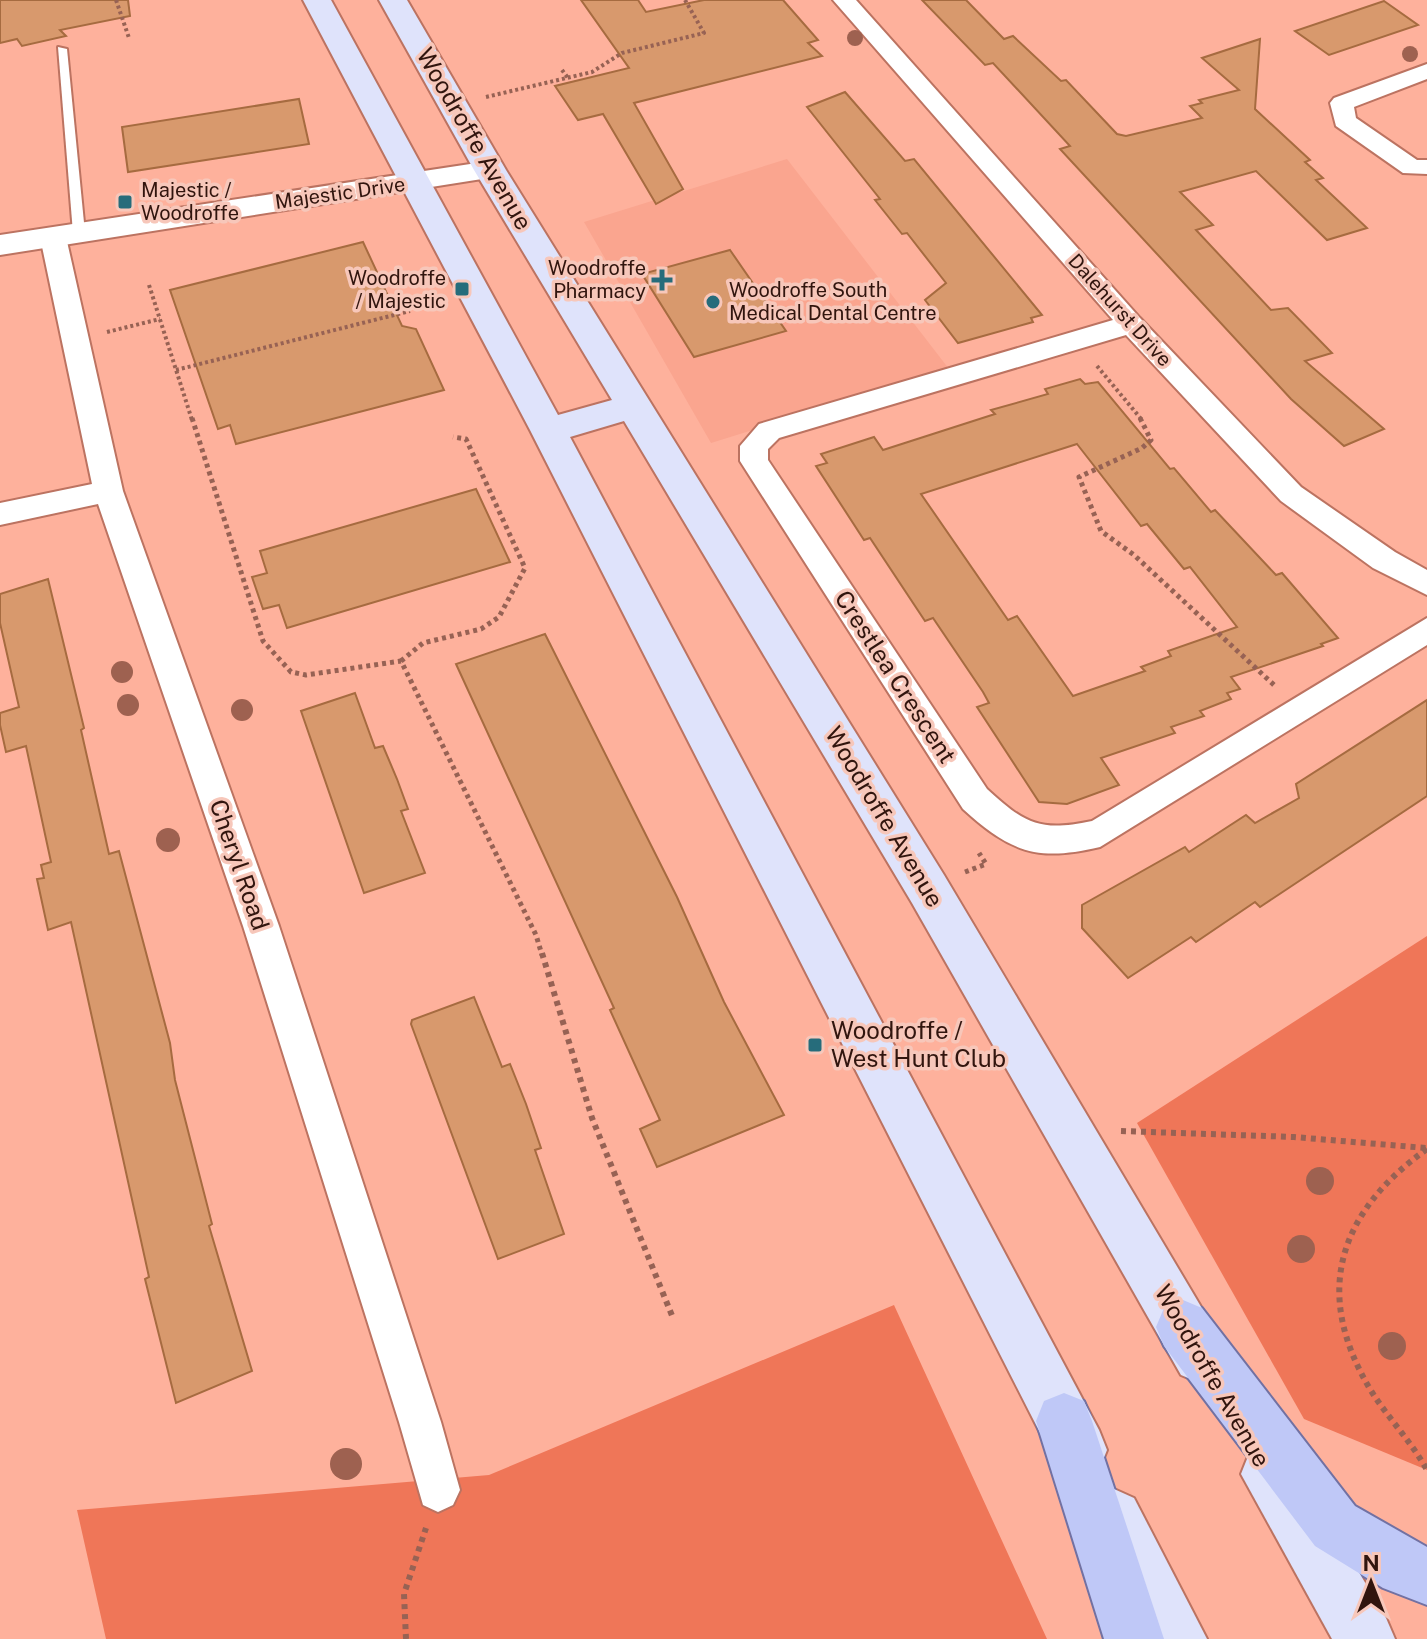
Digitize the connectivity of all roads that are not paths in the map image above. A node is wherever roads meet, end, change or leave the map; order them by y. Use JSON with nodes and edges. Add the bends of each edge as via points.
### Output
{"nodes":[{"id":1,"x":317,"y":0,"type":"edge"},
{"id":2,"x":393,"y":0,"type":"edge"},
{"id":3,"x":844,"y":0,"type":"edge"},
{"id":4,"x":62,"y":49,"type":"dead end"},
{"id":5,"x":1427,"y":71,"type":"edge"},
{"id":6,"x":1427,"y":167,"type":"edge"},
{"id":7,"x":490,"y":170,"type":"junction"},
{"id":8,"x":416,"y":182,"type":"junction"},
{"id":9,"x":66,"y":235,"type":"junction"},
{"id":10,"x":0,"y":245,"type":"edge"},
{"id":11,"x":1131,"y":324,"type":"junction"},
{"id":12,"x":632,"y":407,"type":"junction"},
{"id":13,"x":548,"y":430,"type":"junction"},
{"id":14,"x":108,"y":491,"type":"junction"},
{"id":15,"x":0,"y":514,"type":"edge"},
{"id":16,"x":1427,"y":584,"type":"edge"},
{"id":17,"x":1427,"y":630,"type":"edge"},
{"id":18,"x":1183,"y":1327,"type":"junction"},
{"id":19,"x":1064,"y":1421,"type":"junction"},
{"id":20,"x":438,"y":1490,"type":"road end"},
{"id":21,"x":1427,"y":1576,"type":"edge"},
{"id":22,"x":1134,"y":1639,"type":"edge"},
{"id":23,"x":1177,"y":1639,"type":"edge"},
{"id":24,"x":1365,"y":1639,"type":"edge"}],
"edges":[{"from":1,"to":8,"type":"main road"},
{"from":2,"to":7,"type":"main road","name":"Woodroffe Avenue"},
{"from":3,"to":11,"type":"street","name":"Dalehurst Drive"},
{"from":4,"to":9,"type":"lane"},
{"from":5,"to":6,"type":"street","via":[[1342,103],[1344,121],[1412,168]]},
{"from":7,"to":8,"type":"street","name":"Majestic Drive"},
{"from":7,"to":12,"type":"main road","name":"Woodroffe Avenue"},
{"from":8,"to":9,"type":"street","name":"Majestic Drive"},
{"from":8,"to":13,"type":"main road"},
{"from":9,"to":10,"type":"street","name":"Majestic Drive"},
{"from":9,"to":14,"type":"street","name":"Cheryl Road","via":[[73,340]]},
{"from":11,"to":16,"type":"street","name":"Dalehurst Drive","via":[[1299,501]]},
{"from":11,"to":17,"type":"street","name":"Crestlea Crescent","via":[[769,431],[754,446],[754,461],[975,799],[1010,832],[1057,844],[1100,833]]},
{"from":12,"to":13,"type":"main road"},
{"from":12,"to":18,"type":"main road","name":"Woodroffe Avenue","via":[[928,889]]},
{"from":13,"to":19,"type":"main road"},
{"from":14,"to":15,"type":"street"},
{"from":14,"to":20,"type":"street","name":"Cheryl Road","via":[[266,940]]},
{"from":18,"to":21,"type":"main road","via":[[1335,1526]]},
{"from":18,"to":24,"type":"main road","name":"Woodroffe Avenue"},
{"from":19,"to":22,"type":"main road"},
{"from":19,"to":23,"type":"main road"}]}
